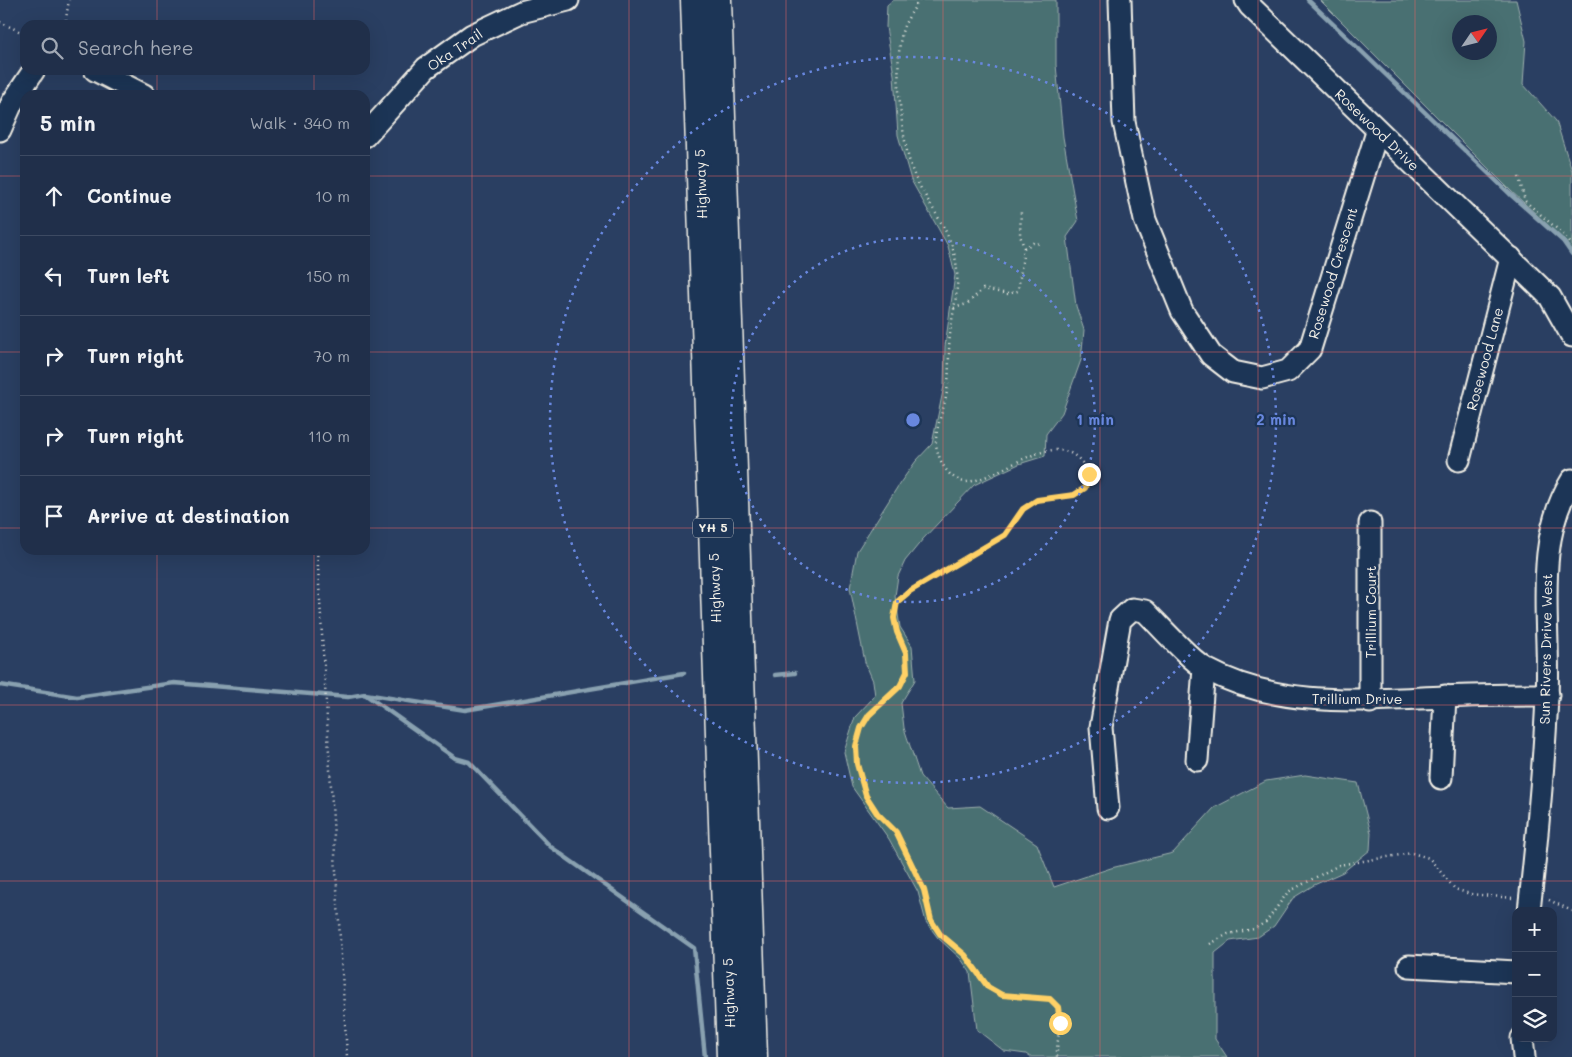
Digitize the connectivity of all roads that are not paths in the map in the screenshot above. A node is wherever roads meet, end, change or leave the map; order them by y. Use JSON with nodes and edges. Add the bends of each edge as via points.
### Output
{"nodes":[{"id":1,"x":568,"y":0,"type":"edge"},
{"id":2,"x":695,"y":0,"type":"edge"},
{"id":3,"x":717,"y":0,"type":"edge"},
{"id":4,"x":1120,"y":0,"type":"edge"},
{"id":5,"x":1246,"y":0,"type":"edge"},
{"id":6,"x":31,"y":75,"type":"edge"},
{"id":7,"x":105,"y":75,"type":"edge"},
{"id":8,"x":21,"y":90,"type":"edge"},
{"id":9,"x":134,"y":90,"type":"edge"},
{"id":10,"x":20,"y":91,"type":"edge"},
{"id":11,"x":0,"y":130,"type":"edge"},
{"id":12,"x":370,"y":130,"type":"edge"},
{"id":13,"x":1377,"y":132,"type":"junction"},
{"id":14,"x":1511,"y":258,"type":"junction"},
{"id":15,"x":1572,"y":336,"type":"edge"},
{"id":16,"x":1459,"y":460,"type":"dead end"},
{"id":17,"x":1572,"y":480,"type":"edge"},
{"id":18,"x":1370,"y":523,"type":"dead end"},
{"id":19,"x":1204,"y":668,"type":"junction"},
{"id":20,"x":1548,"y":695,"type":"junction"},
{"id":21,"x":1445,"y":696,"type":"junction"},
{"id":22,"x":1370,"y":702,"type":"junction"},
{"id":23,"x":1197,"y":760,"type":"dead end"},
{"id":24,"x":1441,"y":778,"type":"dead end"},
{"id":25,"x":1108,"y":808,"type":"dead end"},
{"id":26,"x":1530,"y":905,"type":"edge"},
{"id":27,"x":1409,"y":966,"type":"dead end"},
{"id":28,"x":1512,"y":972,"type":"edge"},
{"id":29,"x":1522,"y":1042,"type":"edge"},
{"id":30,"x":731,"y":1057,"type":"edge"},
{"id":31,"x":753,"y":1057,"type":"edge"},
{"id":32,"x":1524,"y":1057,"type":"edge"}],
"edges":[{"from":1,"to":12,"type":"street","name":"Oka Trail","via":[[522,12],[472,35],[426,68]]},
{"from":2,"to":30,"type":"highway","name":"Highway 5","number":"YH 5"},
{"from":3,"to":31,"type":"highway","name":"Highway 5","number":"YH 5"},
{"from":4,"to":13,"type":"street","name":"Rosewood Crescent","via":[[1124,122],[1145,220],[1182,311],[1210,355],[1234,372],[1262,378],[1288,371],[1310,349]]},
{"from":5,"to":13,"type":"street","name":"Rosewood Drive"},
{"from":6,"to":8,"type":"street"},
{"from":7,"to":9,"type":"street"},
{"from":10,"to":11,"type":"street"},
{"from":13,"to":14,"type":"street","name":"Rosewood Drive"},
{"from":14,"to":15,"type":"street","via":[[1550,297]]},
{"from":14,"to":16,"type":"street","name":"Rosewood Lane"},
{"from":17,"to":20,"type":"street","name":"Sun Rivers Drive West","via":[[1555,520],[1547,558]]},
{"from":18,"to":22,"type":"street","name":"Trillium Court"},
{"from":19,"to":22,"type":"street","name":"Trillium Drive","via":[[1254,690],[1320,701]]},
{"from":19,"to":23,"type":"street"},
{"from":19,"to":25,"type":"street","name":"Trillium Drive","via":[[1145,611],[1132,609],[1120,620],[1101,727]]},
{"from":20,"to":21,"type":"street","name":"Trillium Drive"},
{"from":20,"to":26,"type":"street","name":"Sun Rivers Drive West"},
{"from":21,"to":22,"type":"street","name":"Trillium Drive"},
{"from":21,"to":24,"type":"street"},
{"from":27,"to":28,"type":"street"},
{"from":29,"to":32,"type":"street"}]}
